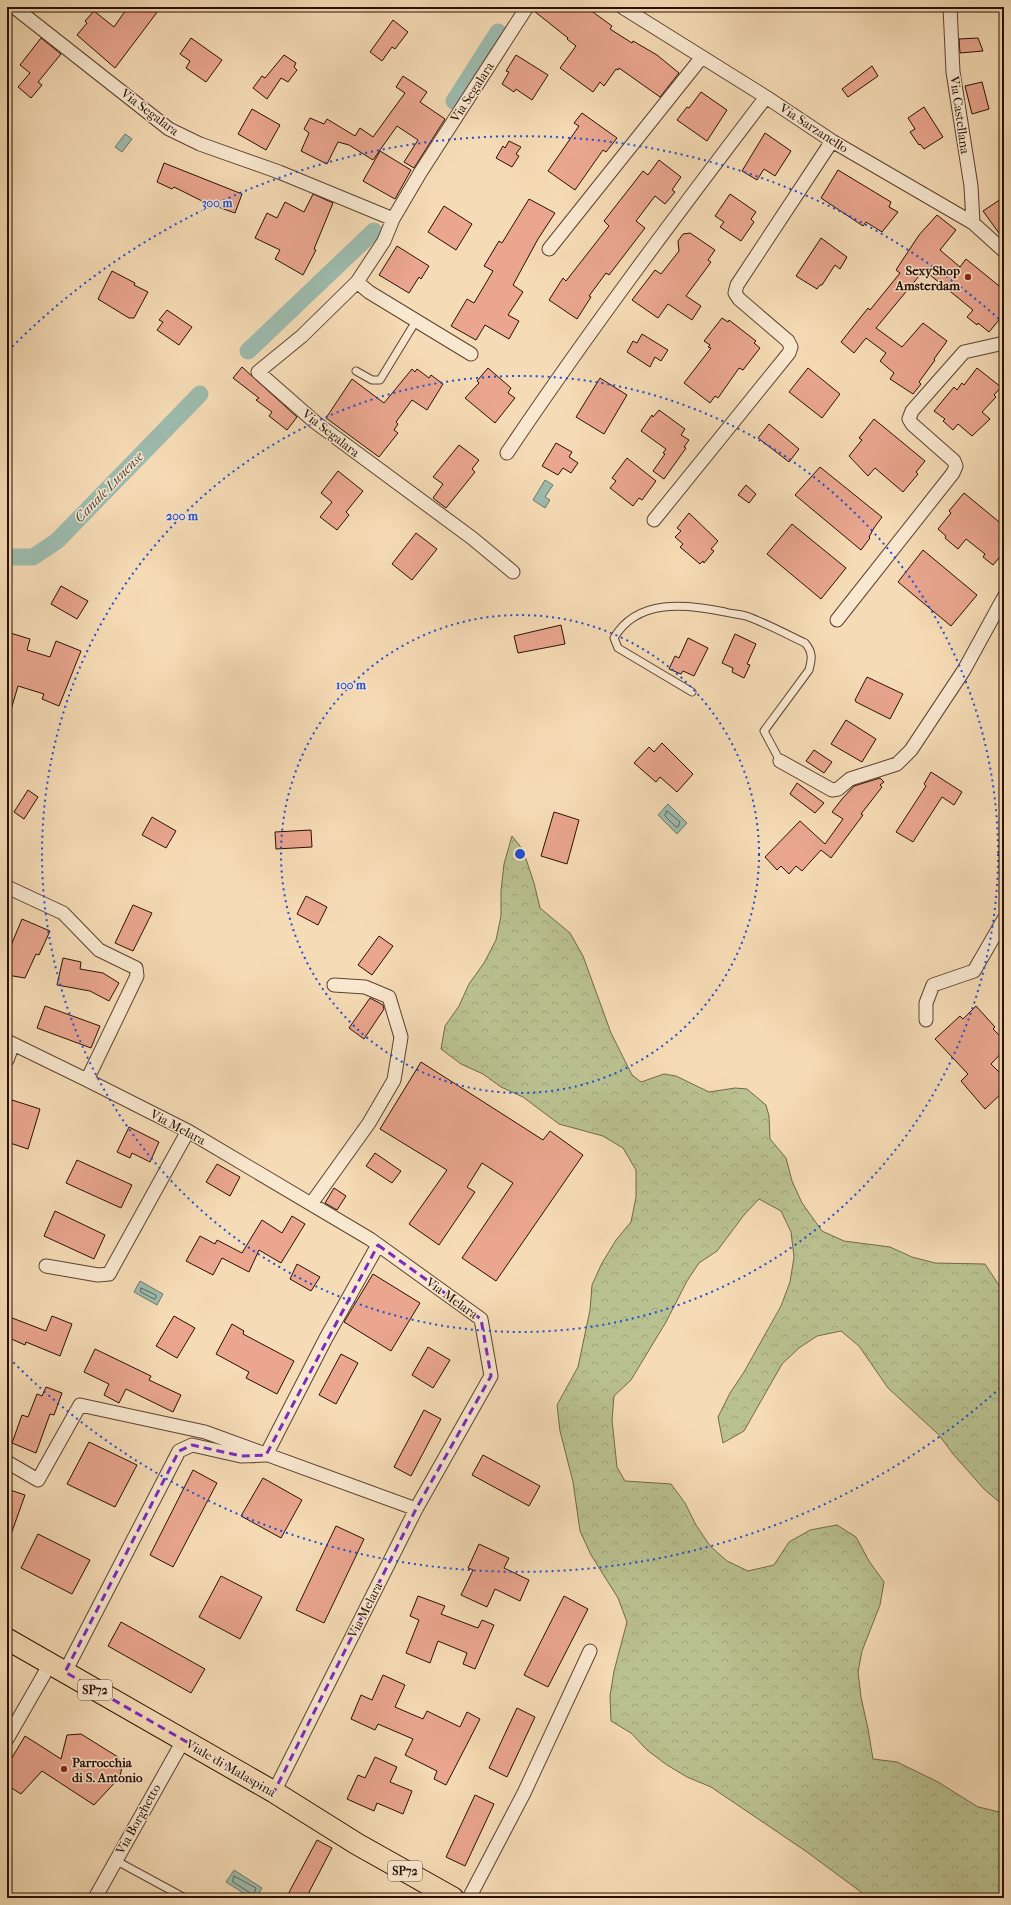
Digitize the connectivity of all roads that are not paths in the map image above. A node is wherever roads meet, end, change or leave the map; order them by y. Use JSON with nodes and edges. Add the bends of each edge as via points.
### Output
{"nodes":[{"id":1,"x":14,"y":7,"type":"edge"},
{"id":2,"x":527,"y":7,"type":"edge"},
{"id":3,"x":622,"y":7,"type":"edge"},
{"id":4,"x":950,"y":7,"type":"edge"},
{"id":5,"x":702,"y":57,"type":"junction"},
{"id":6,"x":766,"y":97,"type":"junction"},
{"id":7,"x":832,"y":141,"type":"junction"},
{"id":8,"x":393,"y":219,"type":"junction"},
{"id":9,"x":973,"y":223,"type":"junction"},
{"id":10,"x":549,"y":249,"type":"dead end"},
{"id":11,"x":1004,"y":251,"type":"edge"},
{"id":12,"x":357,"y":282,"type":"junction"},
{"id":13,"x":416,"y":321,"type":"junction"},
{"id":14,"x":1004,"y":343,"type":"edge"},
{"id":15,"x":471,"y":354,"type":"dead end"},
{"id":16,"x":356,"y":371,"type":"dead end"},
{"id":17,"x":507,"y":453,"type":"dead end"},
{"id":18,"x":654,"y":520,"type":"dead end"},
{"id":19,"x":513,"y":572,"type":"dead end"},
{"id":20,"x":1004,"y":597,"type":"edge"},
{"id":21,"x":837,"y":620,"type":"dead end"},
{"id":22,"x":692,"y":692,"type":"dead end"},
{"id":23,"x":780,"y":760,"type":"joint"},
{"id":24,"x":7,"y":887,"type":"edge"},
{"id":25,"x":1004,"y":919,"type":"edge"},
{"id":26,"x":334,"y":985,"type":"dead end"},
{"id":27,"x":926,"y":1020,"type":"dead end"},
{"id":28,"x":10,"y":1043,"type":"edge"},
{"id":29,"x":7,"y":1060,"type":"edge"},
{"id":30,"x":87,"y":1080,"type":"junction"},
{"id":31,"x":188,"y":1131,"type":"junction"},
{"id":32,"x":311,"y":1204,"type":"junction"},
{"id":33,"x":378,"y":1245,"type":"junction"},
{"id":34,"x":46,"y":1266,"type":"dead end"},
{"id":35,"x":266,"y":1455,"type":"junction"},
{"id":36,"x":7,"y":1462,"type":"edge"},
{"id":37,"x":416,"y":1509,"type":"junction"},
{"id":38,"x":7,"y":1639,"type":"edge"},
{"id":39,"x":590,"y":1651,"type":"dead end"},
{"id":40,"x":58,"y":1668,"type":"junction"},
{"id":41,"x":7,"y":1739,"type":"edge"},
{"id":42,"x":183,"y":1740,"type":"junction"},
{"id":43,"x":274,"y":1792,"type":"junction"},
{"id":44,"x":116,"y":1860,"type":"junction"},
{"id":45,"x":95,"y":1898,"type":"edge"},
{"id":46,"x":185,"y":1898,"type":"edge"},
{"id":47,"x":454,"y":1898,"type":"edge"},
{"id":48,"x":469,"y":1898,"type":"edge"}],
"edges":[{"from":1,"to":8,"type":"street","name":"Via Segalara","via":[[168,129],[200,144],[279,172]]},
{"from":2,"to":8,"type":"street","name":"Via Segalara"},
{"from":3,"to":5,"type":"street","name":"Via Sarzanello"},
{"from":4,"to":9,"type":"street","name":"Via Castellana","via":[[953,72]]},
{"from":5,"to":6,"type":"street","name":"Via Sarzanello"},
{"from":5,"to":10,"type":"street"},
{"from":6,"to":7,"type":"street","name":"Via Sarzanello"},
{"from":6,"to":17,"type":"street","via":[[612,301]]},
{"from":7,"to":9,"type":"street","name":"Via Sarzanello"},
{"from":7,"to":18,"type":"street","via":[[737,285],[735,293],[792,347]]},
{"from":8,"to":12,"type":"street","name":"Via Segalara","via":[[384,241]]},
{"from":9,"to":11,"type":"street","name":"Via Sarzanello"},
{"from":12,"to":13,"type":"street"},
{"from":12,"to":19,"type":"street","name":"Via Segalara","via":[[302,336],[258,372],[315,422],[472,538]]},
{"from":13,"to":15,"type":"street"},
{"from":13,"to":16,"type":"lane","via":[[380,380],[372,380]]},
{"from":14,"to":21,"type":"street","via":[[964,352],[912,411],[909,419],[912,424],[954,461],[956,466]]},
{"from":20,"to":23,"type":"street","via":[[964,670],[911,750],[897,764],[850,779],[838,789],[832,790]]},
{"from":22,"to":23,"type":"lane","via":[[618,648],[614,638],[618,631],[628,621],[648,610],[670,606],[698,606],[746,616],[805,643],[811,650],[809,670],[764,731]]},
{"from":24,"to":30,"type":"street","via":[[63,913],[99,950],[136,968],[137,976]]},
{"from":25,"to":27,"type":"street","via":[[974,971],[933,985],[926,1003]]},
{"from":26,"to":32,"type":"street","via":[[365,987],[389,996],[401,1036],[394,1080],[369,1122]]},
{"from":28,"to":29,"type":"street"},
{"from":28,"to":30,"type":"street","name":"Via Melara"},
{"from":30,"to":31,"type":"street","name":"Via Melara"},
{"from":31,"to":32,"type":"street","name":"Via Melara"},
{"from":31,"to":34,"type":"street","via":[[109,1274],[98,1275]]},
{"from":32,"to":33,"type":"street","name":"Via Melara"},
{"from":33,"to":35,"type":"street","via":[[326,1338]]},
{"from":33,"to":37,"type":"street","name":"Via Melara","via":[[481,1319],[491,1376]]},
{"from":35,"to":36,"type":"street","via":[[206,1432],[80,1405],[38,1480]]},
{"from":35,"to":37,"type":"street"},
{"from":35,"to":40,"type":"street","via":[[240,1456],[192,1445],[179,1451]]},
{"from":37,"to":43,"type":"street","name":"Via Melara"},
{"from":38,"to":40,"type":"main road","name":"Viale di Malaspina","number":"SP72"},
{"from":39,"to":48,"type":"street","via":[[524,1792]]},
{"from":40,"to":41,"type":"street"},
{"from":40,"to":42,"type":"main road","name":"Viale di Malaspina","number":"SP72"},
{"from":42,"to":43,"type":"main road","name":"Viale di Malaspina","number":"SP72"},
{"from":42,"to":44,"type":"street","name":"Via Borghetto"},
{"from":43,"to":47,"type":"main road","name":"Viale di Malaspina","number":"SP72","via":[[357,1844]]},
{"from":44,"to":45,"type":"street","name":"Via Borghetto"},
{"from":44,"to":46,"type":"lane"}]}
